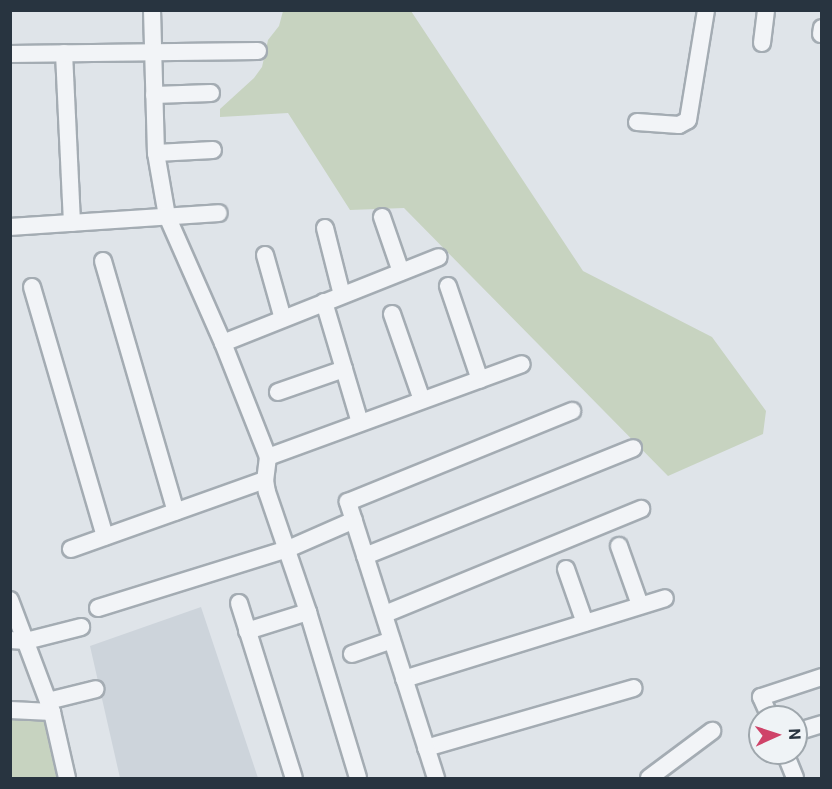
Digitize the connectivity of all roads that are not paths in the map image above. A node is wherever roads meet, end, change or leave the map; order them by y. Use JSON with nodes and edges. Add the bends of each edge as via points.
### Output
{"nodes":[{"id":1,"x":152,"y":10,"type":"edge"},
{"id":2,"x":706,"y":10,"type":"edge"},
{"id":3,"x":766,"y":10,"type":"edge"},
{"id":4,"x":762,"y":43,"type":"dead end"},
{"id":5,"x":258,"y":51,"type":"dead end"},
{"id":6,"x":152,"y":52,"type":"junction"},
{"id":7,"x":64,"y":53,"type":"junction"},
{"id":8,"x":10,"y":54,"type":"edge"},
{"id":9,"x":211,"y":93,"type":"dead end"},
{"id":10,"x":154,"y":95,"type":"junction"},
{"id":11,"x":637,"y":122,"type":"dead end"},
{"id":12,"x":213,"y":150,"type":"dead end"},
{"id":13,"x":156,"y":153,"type":"junction"},
{"id":14,"x":219,"y":213,"type":"dead end"},
{"id":15,"x":167,"y":216,"type":"junction"},
{"id":16,"x":382,"y":217,"type":"dead end"},
{"id":17,"x":72,"y":223,"type":"junction"},
{"id":18,"x":10,"y":227,"type":"edge"},
{"id":19,"x":325,"y":228,"type":"dead end"},
{"id":20,"x":265,"y":255,"type":"dead end"},
{"id":21,"x":439,"y":257,"type":"dead end"},
{"id":22,"x":103,"y":261,"type":"dead end"},
{"id":23,"x":401,"y":272,"type":"junction"},
{"id":24,"x":32,"y":286,"type":"dead end"},
{"id":25,"x":448,"y":286,"type":"dead end"},
{"id":26,"x":342,"y":295,"type":"junction"},
{"id":27,"x":324,"y":302,"type":"junction"},
{"id":28,"x":392,"y":314,"type":"dead end"},
{"id":29,"x":283,"y":319,"type":"junction"},
{"id":30,"x":223,"y":343,"type":"junction"},
{"id":31,"x":522,"y":364,"type":"dead end"},
{"id":32,"x":344,"y":369,"type":"junction"},
{"id":33,"x":480,"y":380,"type":"junction"},
{"id":34,"x":278,"y":392,"type":"dead end"},
{"id":35,"x":423,"y":400,"type":"junction"},
{"id":36,"x":572,"y":411,"type":"dead end"},
{"id":37,"x":360,"y":423,"type":"junction"},
{"id":38,"x":633,"y":448,"type":"dead end"},
{"id":39,"x":268,"y":457,"type":"junction"},
{"id":40,"x":265,"y":480,"type":"junction"},
{"id":41,"x":641,"y":509,"type":"dead end"},
{"id":42,"x":176,"y":512,"type":"junction"},
{"id":43,"x":354,"y":520,"type":"junction"},
{"id":44,"x":105,"y":537,"type":"junction"},
{"id":45,"x":619,"y":546,"type":"dead end"},
{"id":46,"x":71,"y":549,"type":"dead end"},
{"id":47,"x":288,"y":549,"type":"junction"},
{"id":48,"x":365,"y":556,"type":"junction"},
{"id":49,"x":566,"y":569,"type":"dead end"},
{"id":50,"x":664,"y":598,"type":"dead end"},
{"id":51,"x":10,"y":600,"type":"edge"},
{"id":52,"x":238,"y":603,"type":"dead end"},
{"id":53,"x":640,"y":605,"type":"junction"},
{"id":54,"x":98,"y":608,"type":"dead end"},
{"id":55,"x":308,"y":612,"type":"junction"},
{"id":56,"x":385,"y":614,"type":"junction"},
{"id":57,"x":585,"y":623,"type":"junction"},
{"id":58,"x":81,"y":627,"type":"dead end"},
{"id":59,"x":247,"y":631,"type":"junction"},
{"id":60,"x":393,"y":640,"type":"junction"},
{"id":61,"x":18,"y":641,"type":"edge"},
{"id":62,"x":352,"y":654,"type":"dead end"},
{"id":63,"x":822,"y":677,"type":"edge"},
{"id":64,"x":404,"y":679,"type":"junction"},
{"id":65,"x":634,"y":688,"type":"dead end"},
{"id":66,"x":96,"y":689,"type":"dead end"},
{"id":67,"x":765,"y":705,"type":"edge"},
{"id":68,"x":50,"y":706,"type":"junction"},
{"id":69,"x":10,"y":710,"type":"edge"},
{"id":70,"x":712,"y":731,"type":"dead end"},
{"id":71,"x":426,"y":748,"type":"junction"},
{"id":72,"x":67,"y":778,"type":"edge"},
{"id":73,"x":294,"y":778,"type":"edge"},
{"id":74,"x":358,"y":778,"type":"edge"},
{"id":75,"x":435,"y":778,"type":"edge"},
{"id":76,"x":649,"y":778,"type":"edge"}],
"edges":[{"from":1,"to":6,"type":"street"},
{"from":2,"to":11,"type":"street","via":[[688,120],[679,125]]},
{"from":3,"to":4,"type":"street"},
{"from":5,"to":6,"type":"street"},
{"from":6,"to":7,"type":"street"},
{"from":6,"to":10,"type":"street"},
{"from":7,"to":8,"type":"street"},
{"from":7,"to":17,"type":"street"},
{"from":9,"to":10,"type":"street"},
{"from":10,"to":13,"type":"street"},
{"from":12,"to":13,"type":"street"},
{"from":13,"to":15,"type":"street"},
{"from":14,"to":15,"type":"street"},
{"from":15,"to":17,"type":"street"},
{"from":15,"to":30,"type":"street"},
{"from":16,"to":23,"type":"street"},
{"from":17,"to":18,"type":"street"},
{"from":19,"to":26,"type":"street"},
{"from":20,"to":29,"type":"street"},
{"from":21,"to":23,"type":"street"},
{"from":22,"to":42,"type":"street"},
{"from":23,"to":26,"type":"street"},
{"from":24,"to":44,"type":"street"},
{"from":25,"to":33,"type":"street"},
{"from":26,"to":27,"type":"street"},
{"from":27,"to":29,"type":"street"},
{"from":27,"to":32,"type":"street"},
{"from":28,"to":35,"type":"street"},
{"from":29,"to":30,"type":"street"},
{"from":30,"to":39,"type":"street"},
{"from":31,"to":33,"type":"street"},
{"from":32,"to":34,"type":"street"},
{"from":32,"to":37,"type":"street"},
{"from":33,"to":35,"type":"street"},
{"from":35,"to":37,"type":"street"},
{"from":36,"to":43,"type":"street","via":[[348,502]]},
{"from":37,"to":39,"type":"street"},
{"from":38,"to":48,"type":"street"},
{"from":39,"to":40,"type":"street"},
{"from":40,"to":42,"type":"street"},
{"from":40,"to":47,"type":"street"},
{"from":41,"to":56,"type":"street"},
{"from":42,"to":44,"type":"street"},
{"from":43,"to":47,"type":"street"},
{"from":43,"to":48,"type":"street"},
{"from":44,"to":46,"type":"street"},
{"from":45,"to":53,"type":"street"},
{"from":47,"to":54,"type":"street"},
{"from":47,"to":55,"type":"street"},
{"from":48,"to":56,"type":"street"},
{"from":49,"to":57,"type":"street"},
{"from":50,"to":53,"type":"street"},
{"from":51,"to":61,"type":"street"},
{"from":52,"to":59,"type":"street"},
{"from":53,"to":57,"type":"street"},
{"from":55,"to":59,"type":"street"},
{"from":55,"to":74,"type":"street"},
{"from":56,"to":60,"type":"street"},
{"from":57,"to":64,"type":"street"},
{"from":58,"to":61,"type":"street"},
{"from":59,"to":73,"type":"street"},
{"from":60,"to":62,"type":"street"},
{"from":60,"to":64,"type":"street"},
{"from":61,"to":68,"type":"street"},
{"from":63,"to":67,"type":"street","via":[[761,697]]},
{"from":64,"to":71,"type":"street"},
{"from":65,"to":71,"type":"street"},
{"from":66,"to":68,"type":"street"},
{"from":68,"to":69,"type":"street"},
{"from":68,"to":72,"type":"street"},
{"from":70,"to":76,"type":"street"},
{"from":71,"to":75,"type":"street"}]}
